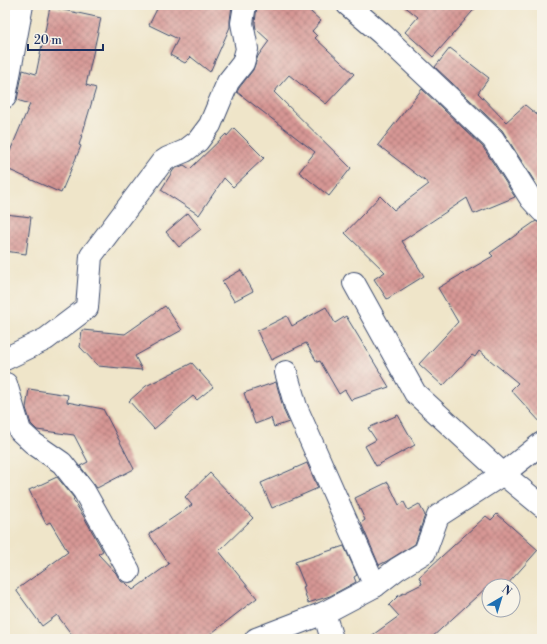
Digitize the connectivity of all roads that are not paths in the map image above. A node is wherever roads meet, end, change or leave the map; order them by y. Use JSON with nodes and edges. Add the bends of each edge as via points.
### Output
{"nodes":[{"id":1,"x":245,"y":5,"type":"edge"},
{"id":2,"x":348,"y":5,"type":"edge"},
{"id":3,"x":23,"y":6,"type":"edge"},
{"id":4,"x":9,"y":55,"type":"edge"},
{"id":5,"x":5,"y":97,"type":"edge"},
{"id":6,"x":542,"y":212,"type":"edge"},
{"id":7,"x":354,"y":283,"type":"dead end"},
{"id":8,"x":5,"y":359,"type":"edge"},
{"id":9,"x":286,"y":372,"type":"dead end"},
{"id":10,"x":5,"y":379,"type":"edge"},
{"id":11,"x":542,"y":443,"type":"edge"},
{"id":12,"x":503,"y":474,"type":"junction"},
{"id":13,"x":542,"y":506,"type":"edge"},
{"id":14,"x":129,"y":571,"type":"dead end"},
{"id":15,"x":375,"y":586,"type":"junction"},
{"id":16,"x":324,"y":613,"type":"junction"},
{"id":17,"x":256,"y":639,"type":"edge"},
{"id":18,"x":332,"y":639,"type":"edge"}],
"edges":[{"from":1,"to":8,"type":"street","via":[[242,23],[247,49],[243,63],[228,82],[210,124],[198,141],[185,151],[162,162],[91,256],[87,308],[46,339]]},
{"from":2,"to":6,"type":"street","via":[[493,139]]},
{"from":3,"to":4,"type":"street"},
{"from":4,"to":5,"type":"street"},
{"from":7,"to":12,"type":"street","via":[[415,393]]},
{"from":9,"to":15,"type":"street","via":[[296,407]]},
{"from":10,"to":14,"type":"street","via":[[20,431],[62,463],[84,490]]},
{"from":11,"to":12,"type":"street"},
{"from":12,"to":13,"type":"street"},
{"from":12,"to":15,"type":"street","via":[[438,516],[425,552]]},
{"from":15,"to":16,"type":"street"},
{"from":16,"to":17,"type":"street"},
{"from":16,"to":18,"type":"street"}]}
